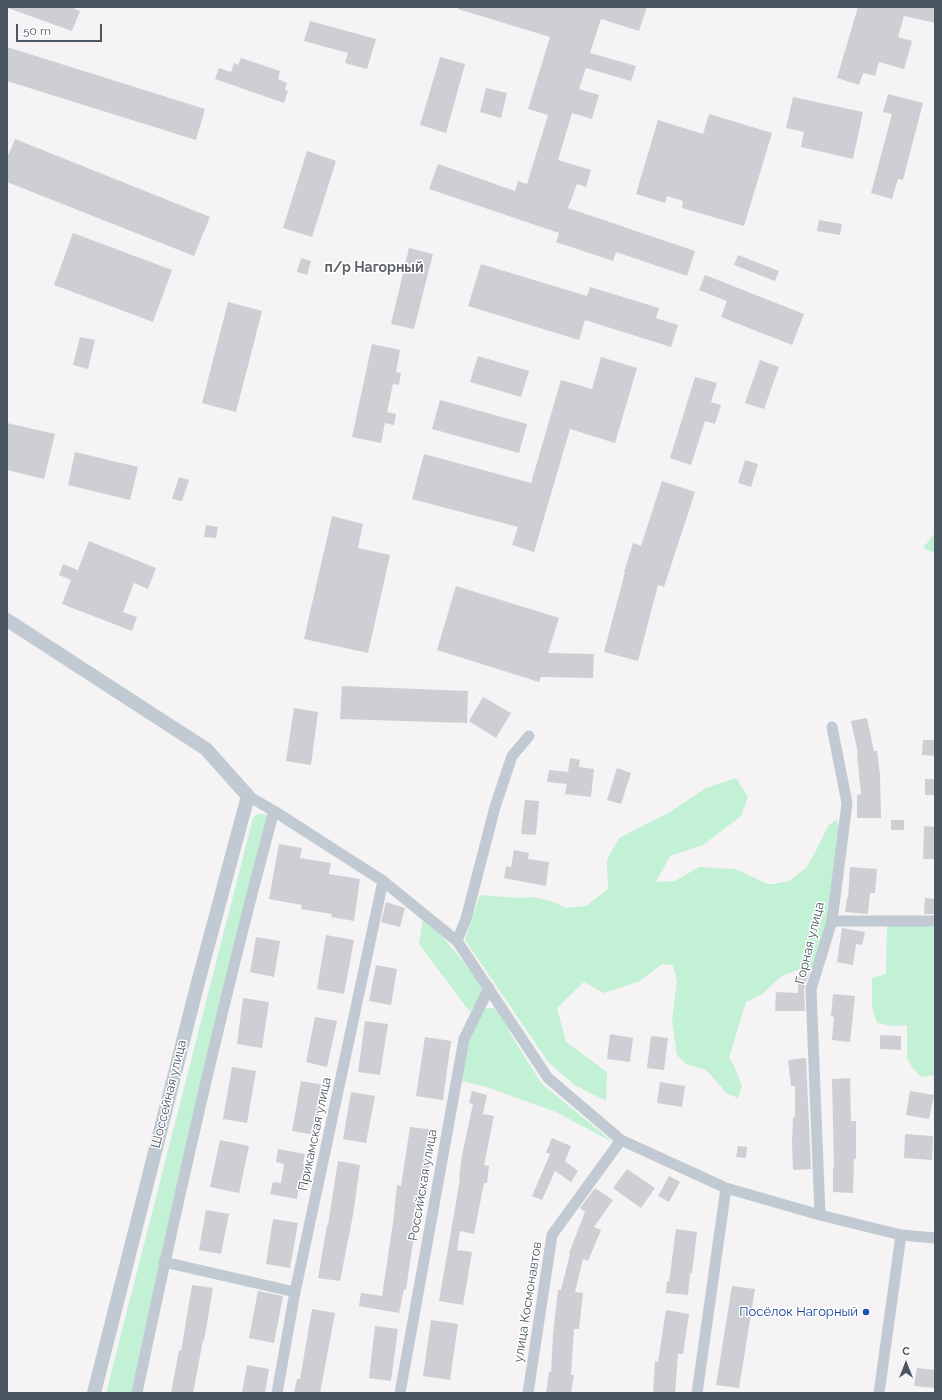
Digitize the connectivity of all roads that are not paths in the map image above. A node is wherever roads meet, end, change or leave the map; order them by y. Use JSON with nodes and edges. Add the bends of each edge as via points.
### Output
{"nodes":[{"id":1,"x":7,"y":620,"type":"edge"},
{"id":2,"x":832,"y":727,"type":"dead end"},
{"id":3,"x":529,"y":736,"type":"dead end"},
{"id":4,"x":248,"y":796,"type":"junction"},
{"id":5,"x":274,"y":811,"type":"junction"},
{"id":6,"x":383,"y":881,"type":"junction"},
{"id":7,"x":832,"y":921,"type":"junction"},
{"id":8,"x":935,"y":921,"type":"edge"},
{"id":9,"x":457,"y":941,"type":"junction"},
{"id":10,"x":489,"y":988,"type":"junction"},
{"id":11,"x":621,"y":1140,"type":"junction"},
{"id":12,"x":726,"y":1188,"type":"junction"},
{"id":13,"x":820,"y":1215,"type":"junction"},
{"id":14,"x":901,"y":1235,"type":"junction"},
{"id":15,"x":935,"y":1238,"type":"edge"},
{"id":16,"x":164,"y":1262,"type":"junction"},
{"id":17,"x":295,"y":1292,"type":"junction"},
{"id":18,"x":94,"y":1393,"type":"edge"},
{"id":19,"x":136,"y":1393,"type":"edge"},
{"id":20,"x":277,"y":1393,"type":"edge"},
{"id":21,"x":400,"y":1393,"type":"edge"},
{"id":22,"x":528,"y":1393,"type":"edge"},
{"id":23,"x":697,"y":1393,"type":"edge"},
{"id":24,"x":879,"y":1393,"type":"edge"}],
"edges":[{"from":1,"to":4,"type":"street","via":[[206,749]]},
{"from":2,"to":7,"type":"street","name":"Горная улица","via":[[848,803]]},
{"from":3,"to":9,"type":"street","via":[[512,756],[495,806],[466,919]]},
{"from":4,"to":5,"type":"street"},
{"from":4,"to":18,"type":"street","name":"Шоссейная улица"},
{"from":5,"to":6,"type":"street"},
{"from":5,"to":16,"type":"street","via":[[245,920]]},
{"from":6,"to":9,"type":"street"},
{"from":6,"to":17,"type":"street","name":"Прикамская улица"},
{"from":7,"to":8,"type":"street"},
{"from":7,"to":13,"type":"street","name":"Горная улица","via":[[811,989]]},
{"from":9,"to":10,"type":"street"},
{"from":10,"to":11,"type":"street","via":[[548,1078]]},
{"from":10,"to":21,"type":"street","name":"Российская улица","via":[[464,1039]]},
{"from":11,"to":12,"type":"street"},
{"from":11,"to":22,"type":"street","name":"улица Космонавтов","via":[[552,1235]]},
{"from":12,"to":13,"type":"street"},
{"from":12,"to":23,"type":"street"},
{"from":13,"to":14,"type":"street"},
{"from":14,"to":15,"type":"street"},
{"from":14,"to":24,"type":"street"},
{"from":16,"to":17,"type":"street"},
{"from":16,"to":19,"type":"street"},
{"from":17,"to":20,"type":"street","name":"Прикамская улица"}]}
